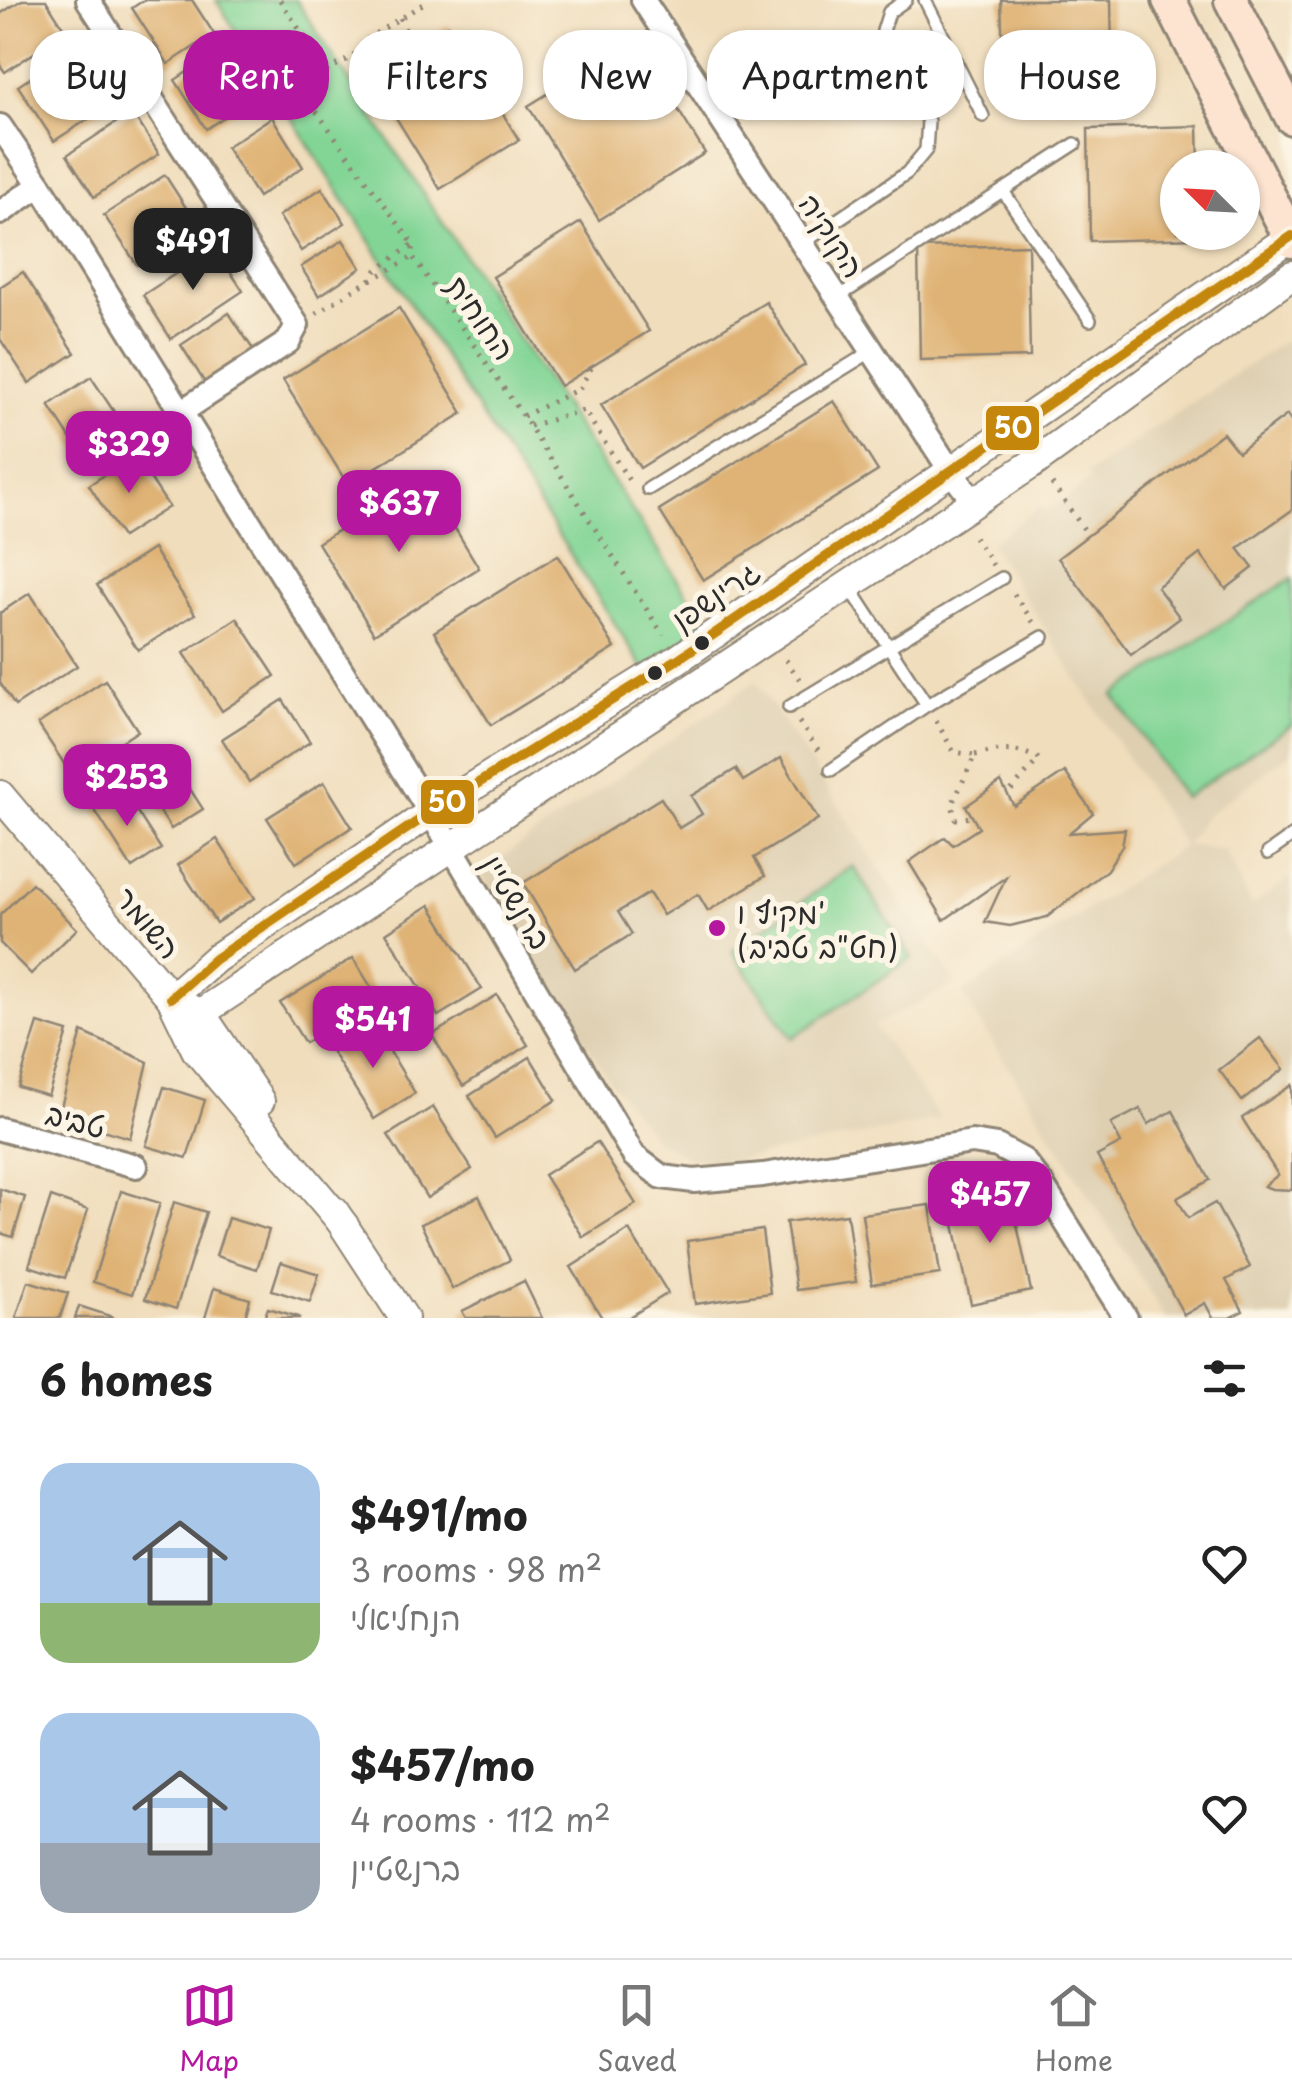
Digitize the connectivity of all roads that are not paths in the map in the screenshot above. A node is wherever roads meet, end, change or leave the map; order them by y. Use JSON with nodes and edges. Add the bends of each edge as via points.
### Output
{"nodes":[{"id":1,"x":88,"y":0,"type":"edge"},
{"id":2,"x":644,"y":0,"type":"edge"},
{"id":3,"x":906,"y":0,"type":"edge"},
{"id":4,"x":925,"y":0,"type":"edge"},
{"id":5,"x":1169,"y":0,"type":"edge"},
{"id":6,"x":1231,"y":0,"type":"edge"},
{"id":7,"x":1290,"y":112,"type":"edge"},
{"id":8,"x":983,"y":116,"type":"dead end"},
{"id":9,"x":0,"y":126,"type":"edge"},
{"id":10,"x":1075,"y":144,"type":"dead end"},
{"id":11,"x":40,"y":185,"type":"junction"},
{"id":12,"x":1003,"y":191,"type":"junction"},
{"id":13,"x":0,"y":213,"type":"edge"},
{"id":14,"x":1291,"y":238,"type":"edge"},
{"id":15,"x":802,"y":243,"type":"junction"},
{"id":16,"x":1292,"y":275,"type":"edge"},
{"id":17,"x":838,"y":297,"type":"junction"},
{"id":18,"x":1090,"y":320,"type":"dead end"},
{"id":19,"x":872,"y":351,"type":"junction"},
{"id":20,"x":181,"y":412,"type":"junction"},
{"id":21,"x":952,"y":473,"type":"junction"},
{"id":22,"x":648,"y":490,"type":"road end"},
{"id":23,"x":974,"y":502,"type":"junction"},
{"id":24,"x":1002,"y":578,"type":"dead end"},
{"id":25,"x":849,"y":586,"type":"junction"},
{"id":26,"x":1043,"y":637,"type":"dead end"},
{"id":27,"x":888,"y":648,"type":"junction"},
{"id":28,"x":926,"y":705,"type":"junction"},
{"id":29,"x":789,"y":706,"type":"road end"},
{"id":30,"x":831,"y":770,"type":"road end"},
{"id":31,"x":0,"y":795,"type":"edge"},
{"id":32,"x":430,"y":812,"type":"junction"},
{"id":33,"x":1292,"y":836,"type":"edge"},
{"id":34,"x":452,"y":848,"type":"junction"},
{"id":35,"x":1268,"y":853,"type":"dead end"},
{"id":36,"x":171,"y":998,"type":"junction"},
{"id":37,"x":193,"y":1020,"type":"junction"},
{"id":38,"x":0,"y":1130,"type":"edge"},
{"id":39,"x":136,"y":1166,"type":"dead end"},
{"id":40,"x":404,"y":1318,"type":"edge"},
{"id":41,"x":1126,"y":1318,"type":"edge"}],
"edges":[{"from":1,"to":20,"type":"street","via":[[296,325],[288,342]]},
{"from":2,"to":15,"type":"street","name":"הקוקיה"},
{"from":3,"to":15,"type":"lane","via":[[889,12],[883,31],[928,120],[926,150],[907,172]]},
{"from":4,"to":8,"type":"lane"},
{"from":5,"to":14,"type":"main road"},
{"from":6,"to":7,"type":"main road"},
{"from":9,"to":11,"type":"street","name":"ברנשטיין"},
{"from":10,"to":12,"type":"lane"},
{"from":11,"to":13,"type":"street"},
{"from":11,"to":20,"type":"street","name":"ברנשטיין"},
{"from":12,"to":17,"type":"lane"},
{"from":12,"to":18,"type":"lane"},
{"from":14,"to":21,"type":"street","name":"גרינשפן"},
{"from":15,"to":17,"type":"street","name":"הקוקיה"},
{"from":16,"to":23,"type":"street"},
{"from":17,"to":19,"type":"street","name":"הקוקיה"},
{"from":19,"to":21,"type":"street","name":"הקוקיה"},
{"from":19,"to":22,"type":"lane"},
{"from":20,"to":32,"type":"street","name":"ברנשטיין"},
{"from":21,"to":23,"type":"street","name":"הקוקיה"},
{"from":21,"to":32,"type":"street","name":"גרינשפן","via":[[678,659]]},
{"from":23,"to":25,"type":"street"},
{"from":24,"to":27,"type":"lane"},
{"from":25,"to":27,"type":"lane"},
{"from":25,"to":34,"type":"street"},
{"from":26,"to":28,"type":"lane"},
{"from":27,"to":28,"type":"lane"},
{"from":27,"to":29,"type":"lane"},
{"from":28,"to":30,"type":"lane"},
{"from":31,"to":36,"type":"street","name":"השומר"},
{"from":32,"to":34,"type":"street","name":"ברנשטיין"},
{"from":32,"to":36,"type":"street","name":"גרינשפן","via":[[215,959]]},
{"from":33,"to":35,"type":"lane"},
{"from":34,"to":37,"type":"street"},
{"from":34,"to":41,"type":"street","name":"ברנשטיין","via":[[634,1156],[662,1177],[694,1182],[972,1142],[997,1146],[1023,1160],[1041,1183]]},
{"from":36,"to":37,"type":"street","name":"השומר"},
{"from":37,"to":40,"type":"street","name":"השומר","via":[[196,1050],[344,1225]]},
{"from":38,"to":39,"type":"street","name":"טביב"}]}
